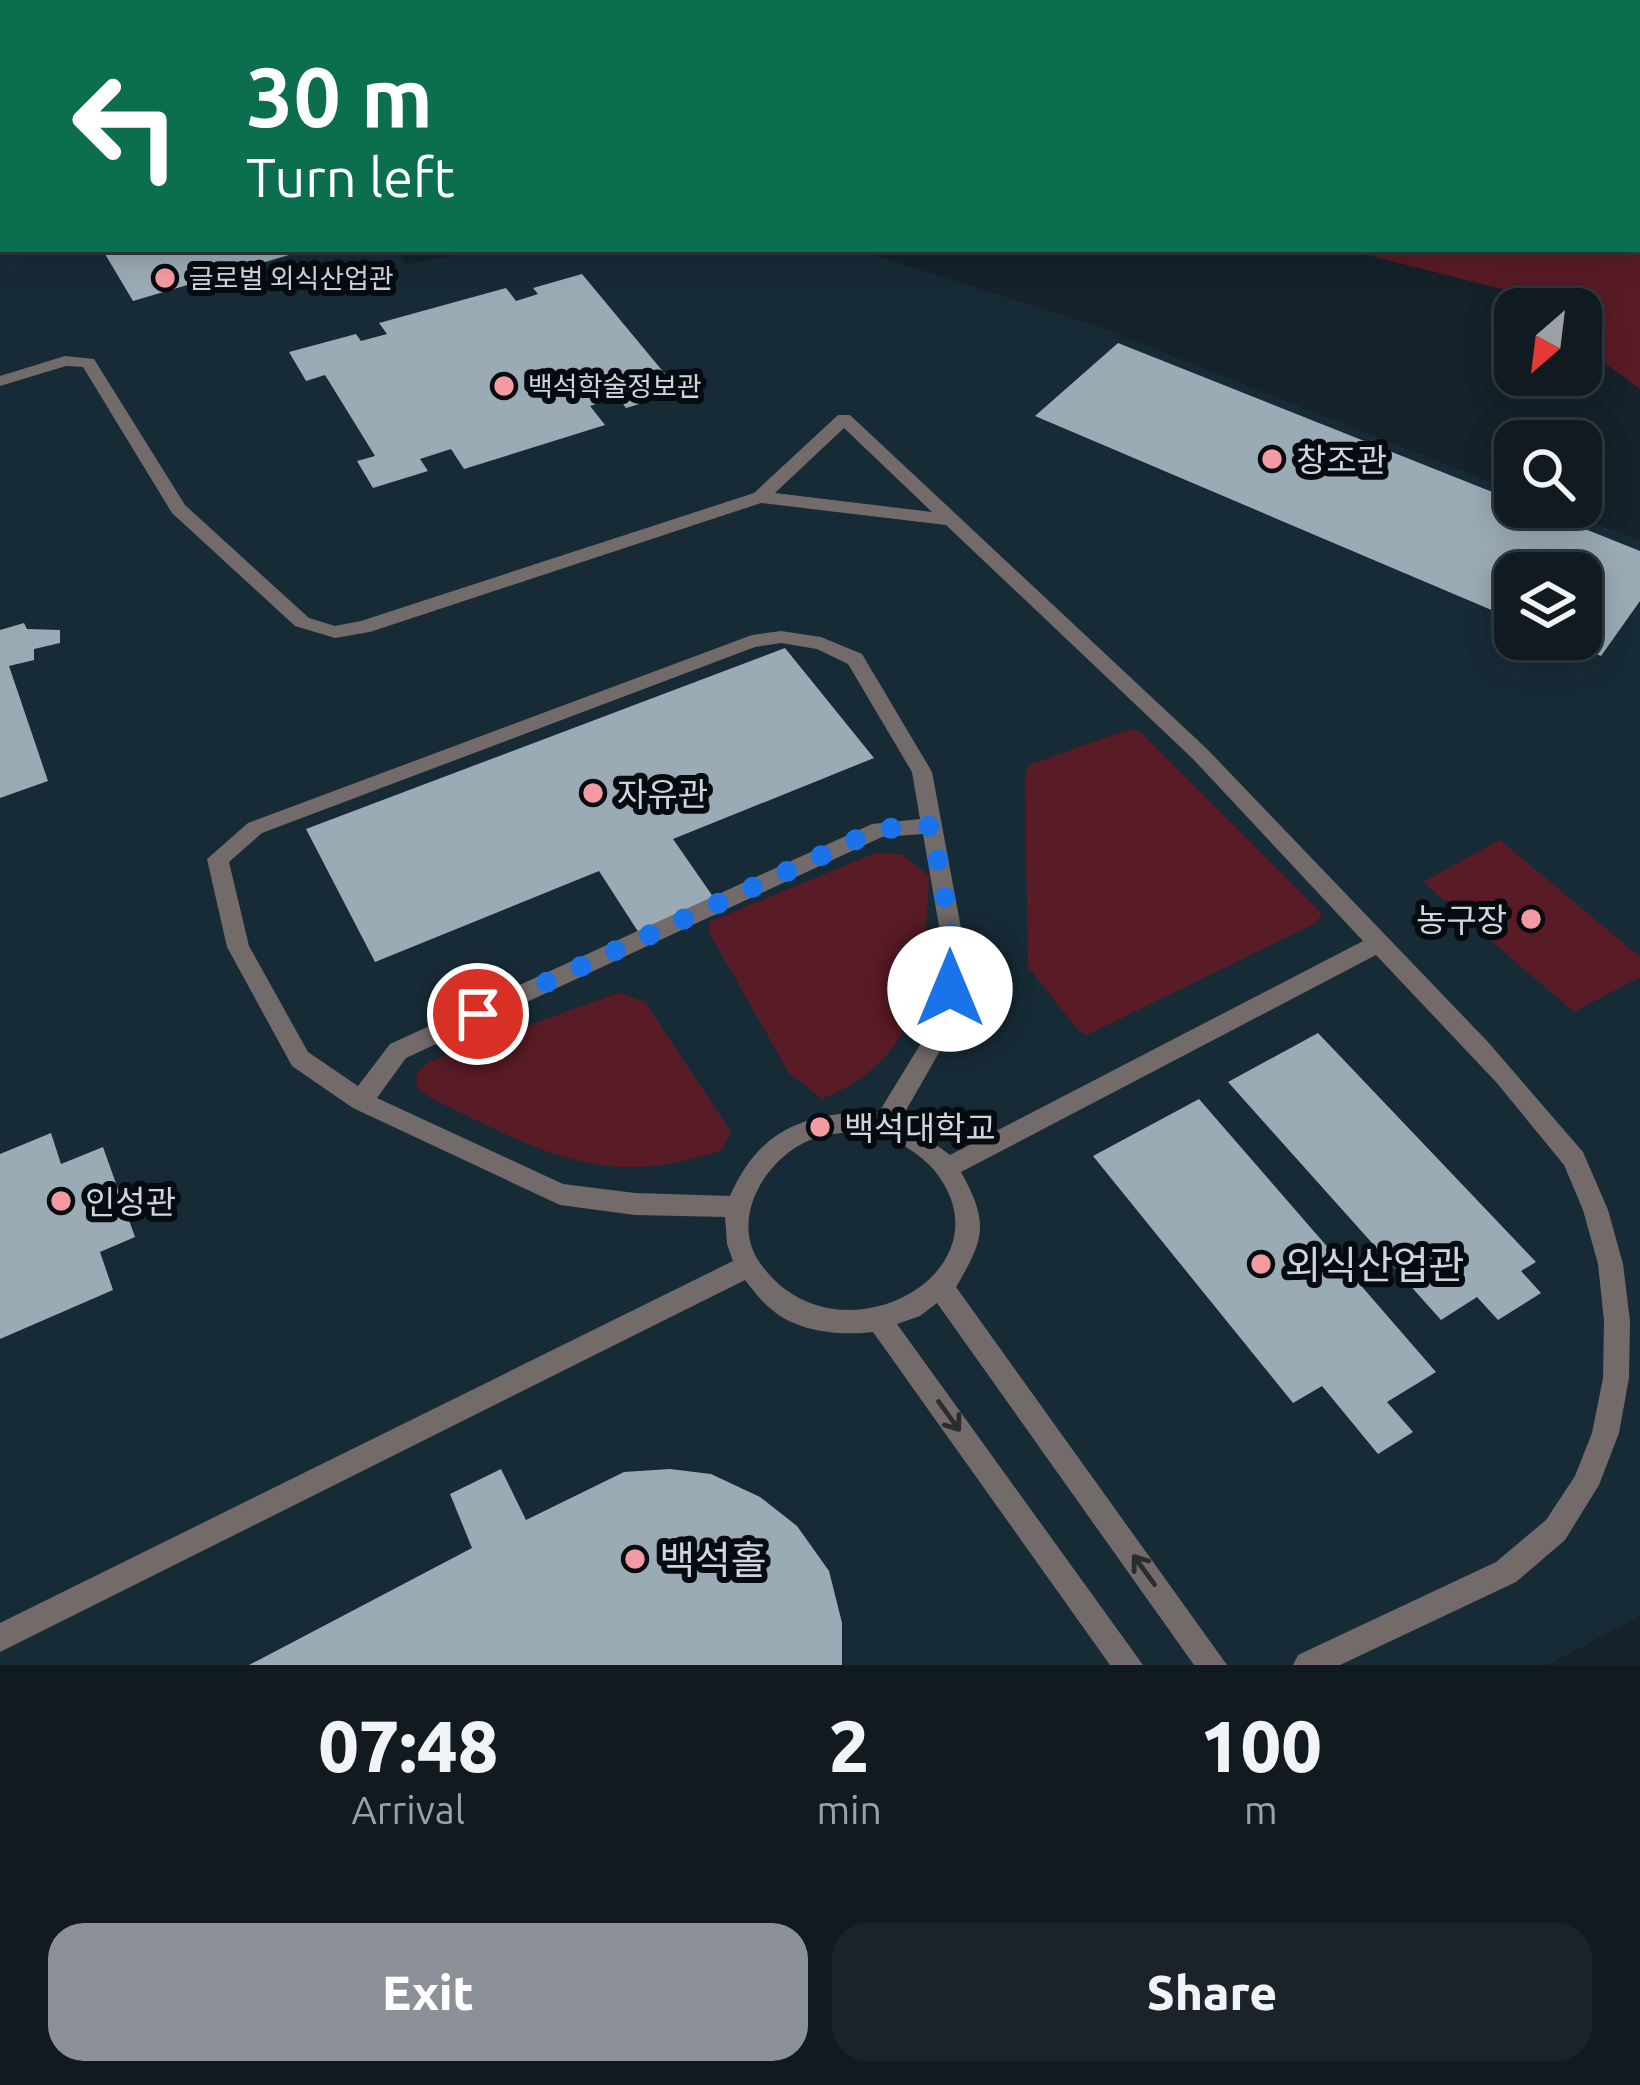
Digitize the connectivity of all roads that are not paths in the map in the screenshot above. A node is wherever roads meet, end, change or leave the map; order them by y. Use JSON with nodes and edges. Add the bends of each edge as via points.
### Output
{"nodes":[{"id":1,"x":0,"y":381,"type":"edge"},
{"id":2,"x":760,"y":497,"type":"junction"},
{"id":3,"x":953,"y":520,"type":"junction"},
{"id":4,"x":932,"y":826,"type":"junction"},
{"id":5,"x":1379,"y":943,"type":"junction"},
{"id":6,"x":361,"y":1101,"type":"junction"},
{"id":7,"x":886,"y":1122,"type":"junction"},
{"id":8,"x":947,"y":1168,"type":"junction"},
{"id":9,"x":739,"y":1207,"type":"junction"},
{"id":10,"x":748,"y":1266,"type":"junction"},
{"id":11,"x":941,"y":1287,"type":"junction"},
{"id":12,"x":880,"y":1321,"type":"junction"},
{"id":13,"x":0,"y":1638,"type":"edge"},
{"id":14,"x":1128,"y":1665,"type":"edge"},
{"id":15,"x":1212,"y":1665,"type":"edge"},
{"id":16,"x":1308,"y":1665,"type":"edge"}],
"edges":[{"from":1,"to":2,"type":"lane","via":[[88,362],[178,509],[302,622],[335,632]]},
{"from":2,"to":3,"type":"lane"},
{"from":2,"to":3,"type":"lane","via":[[844,419]]},
{"from":3,"to":5,"type":"lane","via":[[1200,754]]},
{"from":4,"to":6,"type":"lane","via":[[879,829],[398,1051]]},
{"from":4,"to":6,"type":"lane","via":[[922,772],[855,658],[781,637],[752,641],[255,828],[218,859],[238,947],[300,1059]]},
{"from":4,"to":7,"type":"lane","via":[[955,955],[945,1023]]},
{"from":5,"to":8,"type":"lane"},
{"from":5,"to":16,"type":"lane","via":[[1576,1162],[1624,1255],[1635,1341],[1628,1412],[1578,1514],[1514,1568]]},
{"from":6,"to":9,"type":"lane","via":[[560,1194]]},
{"from":7,"to":8,"type":"lane"},
{"from":7,"to":9,"type":"lane","via":[[819,1126],[786,1139],[760,1161]]},
{"from":8,"to":11,"type":"lane","via":[[968,1233]]},
{"from":9,"to":10,"type":"lane"},
{"from":10,"to":12,"type":"lane","via":[[788,1308],[825,1322]]},
{"from":10,"to":13,"type":"lane"},
{"from":11,"to":12,"type":"lane","via":[[904,1315]]},
{"from":15,"to":11,"type":"lane","one_way":true},
{"from":12,"to":14,"type":"lane","one_way":true}]}
